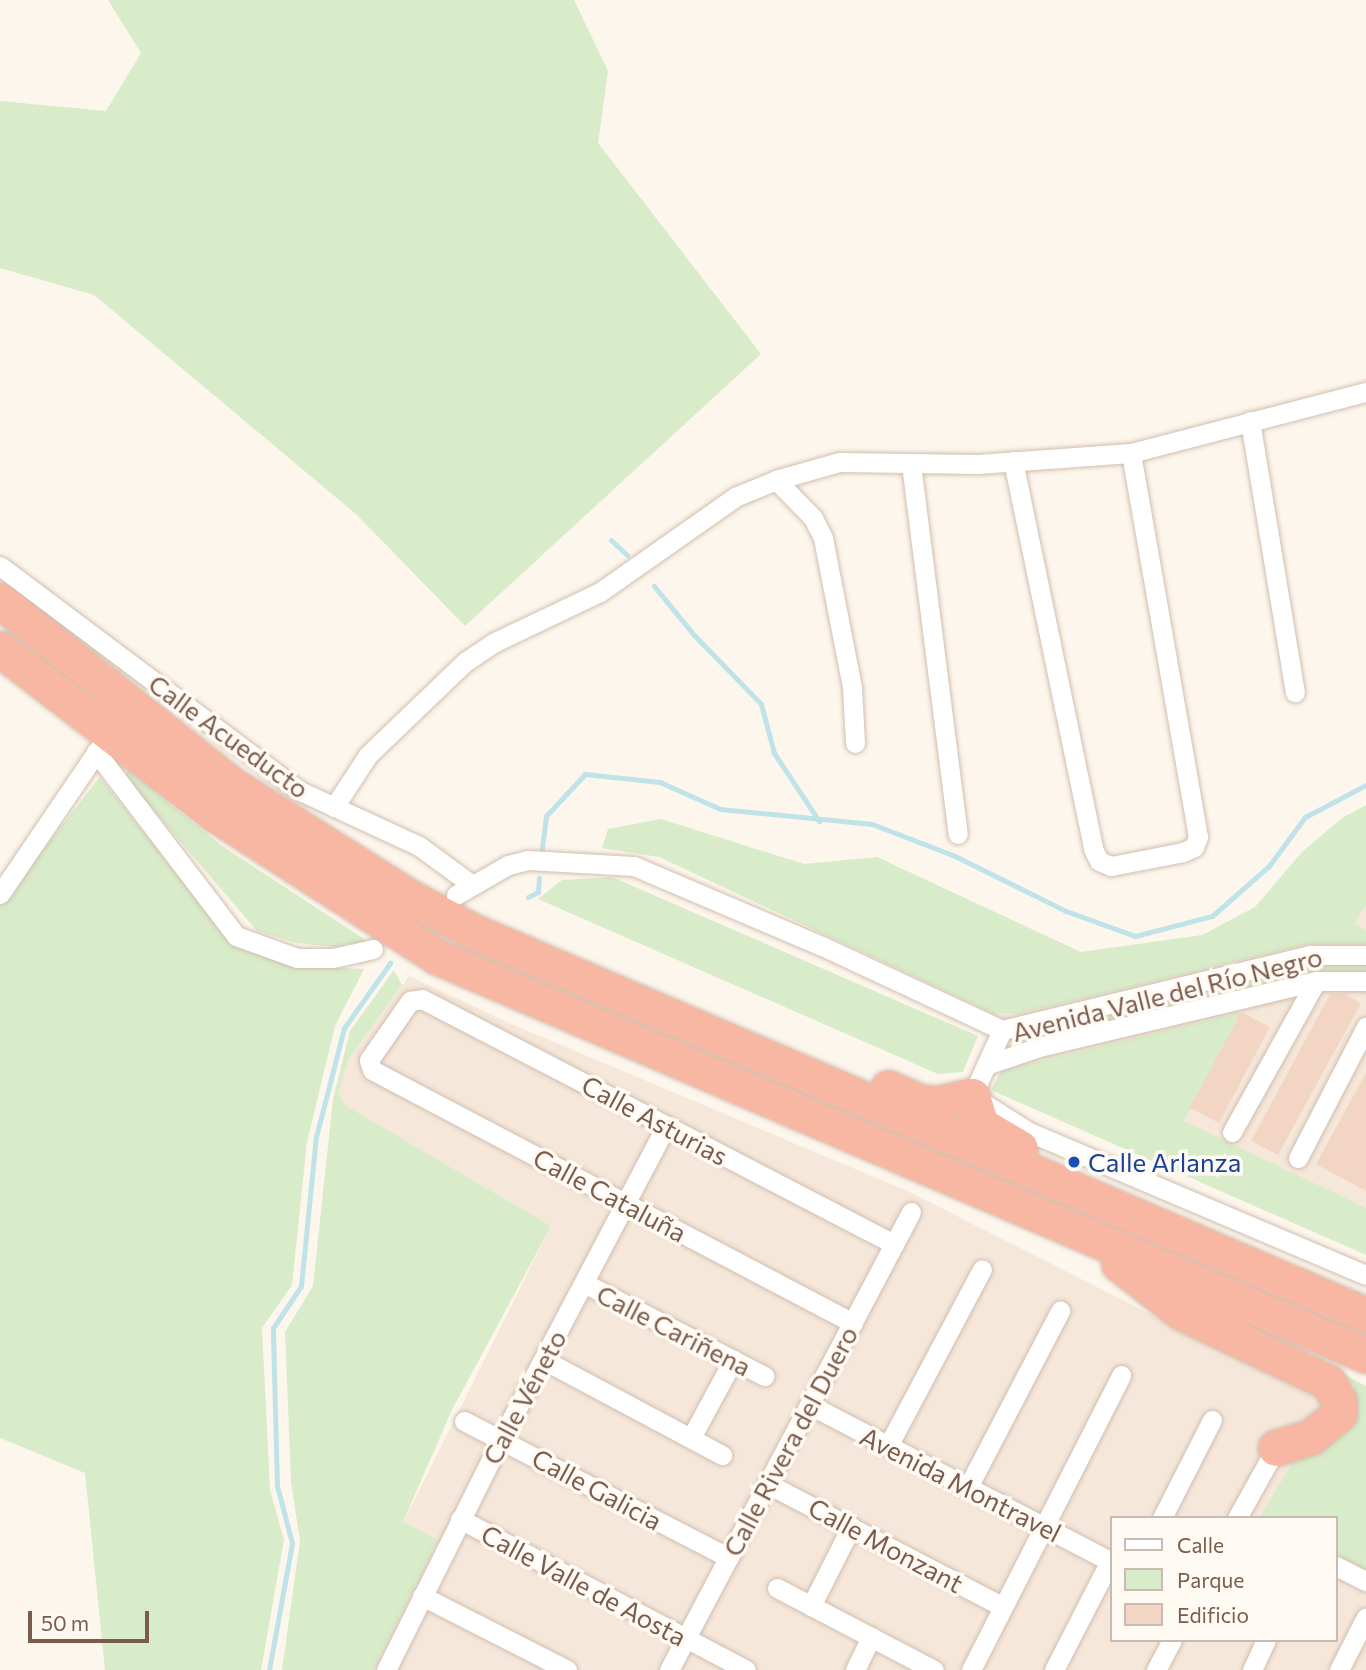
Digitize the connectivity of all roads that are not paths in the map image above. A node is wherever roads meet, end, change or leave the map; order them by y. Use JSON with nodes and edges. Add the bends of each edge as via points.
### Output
{"nodes":[{"id":1,"x":1366,"y":392,"type":"edge"},
{"id":2,"x":1250,"y":421,"type":"junction"},
{"id":3,"x":1131,"y":453,"type":"junction"},
{"id":4,"x":1013,"y":461,"type":"junction"},
{"id":5,"x":911,"y":464,"type":"junction"},
{"id":6,"x":776,"y":480,"type":"junction"},
{"id":7,"x":0,"y":566,"type":"edge"},
{"id":8,"x":0,"y":601,"type":"edge"},
{"id":9,"x":0,"y":649,"type":"edge"},
{"id":10,"x":1295,"y":692,"type":"dead end"},
{"id":11,"x":102,"y":743,"type":"junction"},
{"id":12,"x":855,"y":743,"type":"dead end"},
{"id":13,"x":334,"y":807,"type":"junction"},
{"id":14,"x":958,"y":834,"type":"dead end"},
{"id":15,"x":0,"y":894,"type":"edge"},
{"id":16,"x":373,"y":949,"type":"dead end"},
{"id":17,"x":1366,"y":955,"type":"edge"},
{"id":18,"x":1316,"y":981,"type":"junction"},
{"id":19,"x":1366,"y":981,"type":"edge"},
{"id":20,"x":416,"y":997,"type":"joint"},
{"id":21,"x":684,"y":1022,"type":"junction"},
{"id":22,"x":1035,"y":1024,"type":"junction"},
{"id":23,"x":1366,"y":1027,"type":"edge"},
{"id":24,"x":1002,"y":1030,"type":"junction"},
{"id":25,"x":1039,"y":1047,"type":"junction"},
{"id":26,"x":989,"y":1063,"type":"junction"},
{"id":27,"x":972,"y":1096,"type":"junction"},
{"id":28,"x":666,"y":1126,"type":"junction"},
{"id":29,"x":1232,"y":1132,"type":"dead end"},
{"id":30,"x":1298,"y":1158,"type":"dead end"},
{"id":31,"x":626,"y":1204,"type":"junction"},
{"id":32,"x":911,"y":1212,"type":"dead end"},
{"id":33,"x":1093,"y":1240,"type":"junction"},
{"id":34,"x":894,"y":1244,"type":"junction"},
{"id":35,"x":1213,"y":1252,"type":"junction"},
{"id":36,"x":982,"y":1269,"type":"dead end"},
{"id":37,"x":1366,"y":1275,"type":"edge"},
{"id":38,"x":584,"y":1283,"type":"junction"},
{"id":39,"x":1060,"y":1311,"type":"dead end"},
{"id":40,"x":1366,"y":1315,"type":"edge"},
{"id":41,"x":853,"y":1322,"type":"junction"},
{"id":42,"x":1366,"y":1355,"type":"edge"},
{"id":43,"x":544,"y":1360,"type":"junction"},
{"id":44,"x":733,"y":1360,"type":"junction"},
{"id":45,"x":1121,"y":1375,"type":"dead end"},
{"id":46,"x":764,"y":1376,"type":"dead end"},
{"id":47,"x":810,"y":1405,"type":"junction"},
{"id":48,"x":1212,"y":1420,"type":"dead end"},
{"id":49,"x":464,"y":1421,"type":"dead end"},
{"id":50,"x":691,"y":1438,"type":"junction"},
{"id":51,"x":500,"y":1439,"type":"junction"},
{"id":52,"x":888,"y":1446,"type":"junction"},
{"id":53,"x":1276,"y":1448,"type":"joint"},
{"id":54,"x":722,"y":1455,"type":"dead end"},
{"id":55,"x":768,"y":1483,"type":"junction"},
{"id":56,"x":968,"y":1487,"type":"junction"},
{"id":57,"x":1163,"y":1516,"type":"edge"},
{"id":58,"x":1240,"y":1516,"type":"edge"},
{"id":59,"x":460,"y":1520,"type":"junction"},
{"id":60,"x":851,"y":1527,"type":"junction"},
{"id":61,"x":1044,"y":1527,"type":"junction"},
{"id":62,"x":729,"y":1558,"type":"junction"},
{"id":63,"x":1110,"y":1561,"type":"edge"},
{"id":64,"x":1110,"y":1564,"type":"edge"},
{"id":65,"x":1338,"y":1567,"type":"edge"},
{"id":66,"x":1366,"y":1581,"type":"edge"},
{"id":67,"x":777,"y":1588,"type":"dead end"},
{"id":68,"x":422,"y":1596,"type":"junction"},
{"id":69,"x":811,"y":1606,"type":"junction"},
{"id":70,"x":1003,"y":1607,"type":"junction"},
{"id":71,"x":1366,"y":1617,"type":"edge"},
{"id":72,"x":685,"y":1637,"type":"junction"},
{"id":73,"x":871,"y":1637,"type":"junction"},
{"id":74,"x":1171,"y":1642,"type":"edge"},
{"id":75,"x":1265,"y":1642,"type":"edge"},
{"id":76,"x":386,"y":1670,"type":"edge"},
{"id":77,"x":567,"y":1670,"type":"edge"},
{"id":78,"x":669,"y":1670,"type":"edge"},
{"id":79,"x":746,"y":1670,"type":"edge"},
{"id":80,"x":855,"y":1670,"type":"edge"},
{"id":81,"x":934,"y":1670,"type":"edge"},
{"id":82,"x":971,"y":1670,"type":"edge"},
{"id":83,"x":1054,"y":1670,"type":"edge"},
{"id":84,"x":1156,"y":1670,"type":"edge"},
{"id":85,"x":1252,"y":1670,"type":"edge"},
{"id":86,"x":1339,"y":1670,"type":"edge"}],
"edges":[{"from":1,"to":2,"type":"street"},
{"from":2,"to":3,"type":"street"},
{"from":2,"to":10,"type":"street"},
{"from":3,"to":4,"type":"street"},
{"from":3,"to":4,"type":"street","via":[[1198,837],[1194,847],[1183,852],[1111,866],[1099,861],[1093,849]]},
{"from":4,"to":5,"type":"street"},
{"from":5,"to":6,"type":"street","via":[[839,463]]},
{"from":5,"to":14,"type":"street"},
{"from":6,"to":12,"type":"street","via":[[813,518],[823,538],[852,687]]},
{"from":6,"to":13,"type":"street","via":[[735,497],[600,592],[495,642],[465,662],[368,755]]},
{"from":7,"to":13,"type":"street","name":"Calle Acueducto","via":[[298,790]]},
{"from":8,"to":21,"type":"highway","via":[[232,785],[410,897],[472,931]]},
{"from":9,"to":11,"type":"highway"},
{"from":11,"to":15,"type":"street"},
{"from":11,"to":16,"type":"street","via":[[236,936],[296,958],[333,958]]},
{"from":11,"to":33,"type":"highway","via":[[438,957]]},
{"from":13,"to":24,"type":"street","name":"Calle Acueducto","via":[[419,846],[464,890],[528,860],[634,866]]},
{"from":17,"to":22,"type":"street","name":"Avenida Valle del Río Negro","via":[[1310,955]]},
{"from":18,"to":19,"type":"street","name":"Avenida Valle del Río Negro"},
{"from":18,"to":25,"type":"street","name":"Avenida Valle del Río Negro"},
{"from":18,"to":29,"type":"street"},
{"from":20,"to":28,"type":"street","name":"Calle Asturias"},
{"from":20,"to":31,"type":"street","name":"Calle Cataluña","via":[[368,1065]]},
{"from":21,"to":27,"type":"highway","via":[[782,1041],[919,1102],[937,1104]]},
{"from":21,"to":35,"type":"highway"},
{"from":22,"to":24,"type":"street","name":"Avenida Valle del Río Negro"},
{"from":22,"to":25,"type":"street","via":[[1043,1034]]},
{"from":23,"to":30,"type":"street"},
{"from":24,"to":26,"type":"street","name":"Avenida Valle del Río Negro"},
{"from":25,"to":26,"type":"street","name":"Avenida Valle del Río Negro"},
{"from":26,"to":27,"type":"street","name":"Avenida Valle del Río Negro"},
{"from":27,"to":35,"type":"highway","via":[[981,1125],[992,1135],[1159,1211],[1186,1227]]},
{"from":27,"to":37,"type":"street","via":[[1029,1132]]},
{"from":28,"to":31,"type":"street","name":"Calle Véneto"},
{"from":28,"to":34,"type":"street","name":"Calle Asturias"},
{"from":31,"to":38,"type":"street","name":"Calle Véneto"},
{"from":31,"to":41,"type":"street","name":"Calle Cataluña"},
{"from":32,"to":34,"type":"street","name":"Calle Rivera del Duero"},
{"from":33,"to":42,"type":"highway"},
{"from":33,"to":53,"type":"highway","via":[[1181,1312],[1225,1336],[1324,1377],[1339,1400],[1339,1414],[1311,1437]]},
{"from":34,"to":41,"type":"street","name":"Calle Rivera del Duero"},
{"from":35,"to":40,"type":"highway"},
{"from":36,"to":52,"type":"street"},
{"from":38,"to":43,"type":"street","name":"Calle Véneto"},
{"from":38,"to":44,"type":"street","name":"Calle Cariñena"},
{"from":39,"to":56,"type":"street"},
{"from":41,"to":47,"type":"street","name":"Calle Rivera del Duero"},
{"from":43,"to":50,"type":"street"},
{"from":43,"to":51,"type":"street","name":"Calle Véneto"},
{"from":44,"to":46,"type":"street","name":"Calle Cariñena"},
{"from":44,"to":50,"type":"street"},
{"from":45,"to":61,"type":"street"},
{"from":47,"to":52,"type":"street","name":"Avenida Montravel"},
{"from":47,"to":55,"type":"street","name":"Calle Rivera del Duero"},
{"from":48,"to":57,"type":"street"},
{"from":49,"to":51,"type":"street","name":"Calle Galicia"},
{"from":50,"to":54,"type":"street"},
{"from":51,"to":59,"type":"street","name":"Calle Véneto"},
{"from":51,"to":62,"type":"street","name":"Calle Galicia"},
{"from":52,"to":56,"type":"street","name":"Avenida Montravel"},
{"from":53,"to":58,"type":"street"},
{"from":55,"to":60,"type":"street","name":"Calle Monzant"},
{"from":55,"to":62,"type":"street","name":"Calle Rivera del Duero"},
{"from":56,"to":61,"type":"street","name":"Avenida Montravel"},
{"from":59,"to":68,"type":"street","name":"Calle Véneto"},
{"from":59,"to":72,"type":"street","name":"Calle Valle de Aosta"},
{"from":60,"to":69,"type":"street"},
{"from":60,"to":70,"type":"street","name":"Calle Monzant"},
{"from":61,"to":63,"type":"street","name":"Avenida Montravel"},
{"from":61,"to":70,"type":"street"},
{"from":62,"to":72,"type":"street","name":"Calle Rivera del Duero"},
{"from":64,"to":83,"type":"street"},
{"from":65,"to":66,"type":"street"},
{"from":67,"to":69,"type":"street"},
{"from":68,"to":76,"type":"street","name":"Calle Véneto"},
{"from":68,"to":77,"type":"street"},
{"from":69,"to":73,"type":"street"},
{"from":70,"to":82,"type":"street"},
{"from":71,"to":86,"type":"street"},
{"from":72,"to":78,"type":"street","name":"Calle Rivera del Duero"},
{"from":72,"to":79,"type":"street","name":"Calle Valle de Aosta"},
{"from":73,"to":80,"type":"street"},
{"from":73,"to":81,"type":"street"},
{"from":74,"to":84,"type":"street"},
{"from":75,"to":85,"type":"street"}]}
